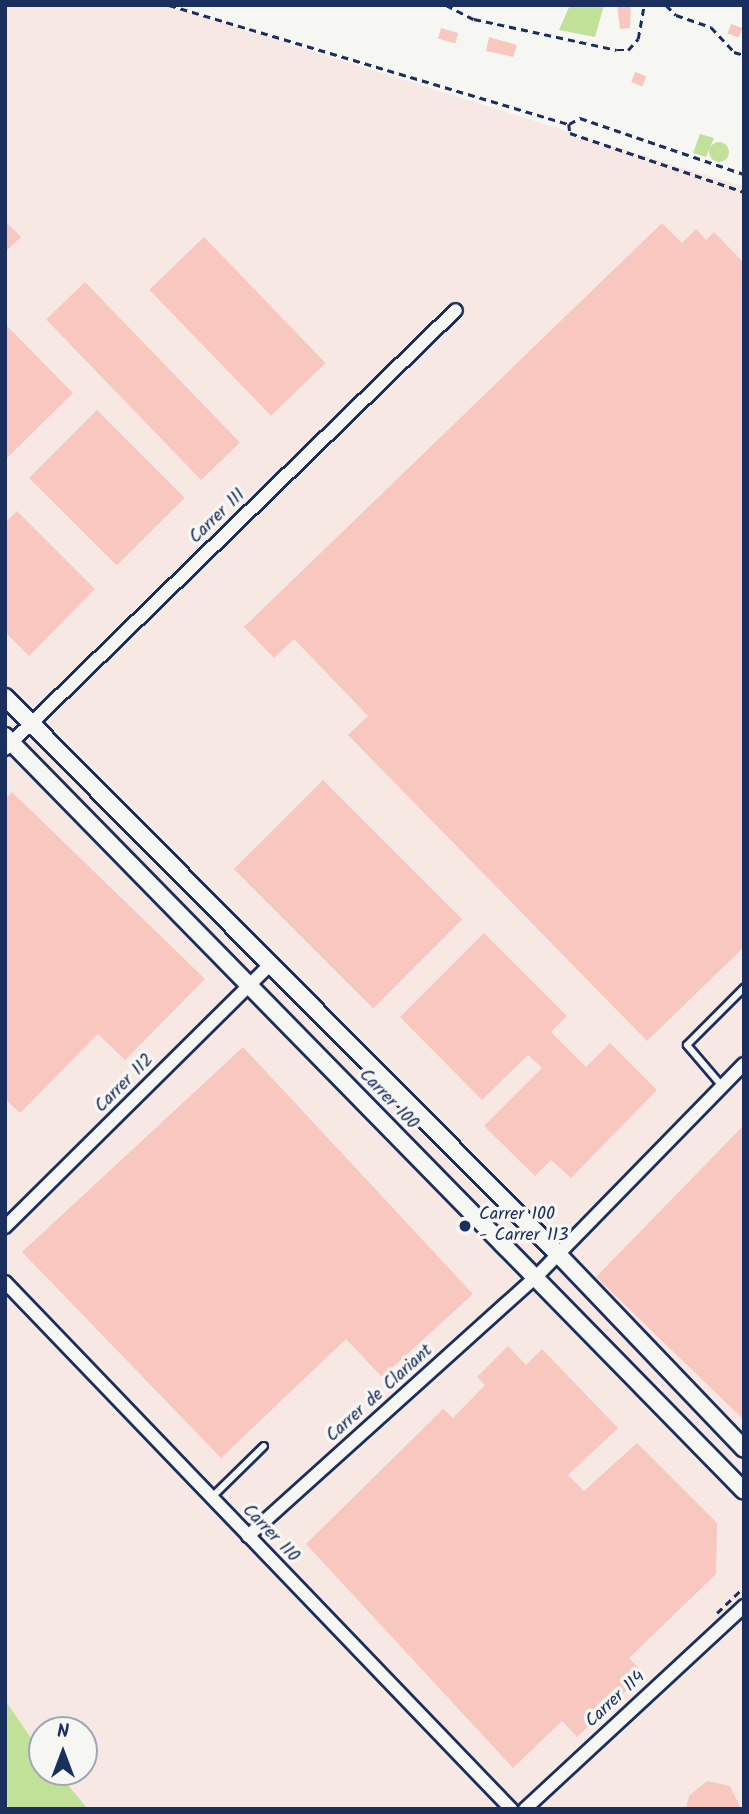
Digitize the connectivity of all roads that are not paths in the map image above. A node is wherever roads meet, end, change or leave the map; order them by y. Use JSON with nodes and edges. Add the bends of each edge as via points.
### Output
{"nodes":[{"id":1,"x":456,"y":310,"type":"dead end"},
{"id":2,"x":5,"y":697,"type":"edge"},
{"id":3,"x":31,"y":723,"type":"junction"},
{"id":4,"x":8,"y":742,"type":"edge"},
{"id":5,"x":269,"y":966,"type":"junction"},
{"id":6,"x":249,"y":985,"type":"junction"},
{"id":7,"x":744,"y":988,"type":"edge"},
{"id":8,"x":744,"y":1064,"type":"edge"},
{"id":9,"x":722,"y":1086,"type":"junction"},
{"id":10,"x":5,"y":1227,"type":"edge"},
{"id":11,"x":556,"y":1252,"type":"junction"},
{"id":12,"x":535,"y":1278,"type":"junction"},
{"id":13,"x":5,"y":1282,"type":"edge"},
{"id":14,"x":264,"y":1446,"type":"dead end"},
{"id":15,"x":744,"y":1449,"type":"edge"},
{"id":16,"x":744,"y":1491,"type":"edge"},
{"id":17,"x":211,"y":1498,"type":"junction"},
{"id":18,"x":248,"y":1536,"type":"junction"},
{"id":19,"x":744,"y":1606,"type":"edge"},
{"id":20,"x":738,"y":1618,"type":"edge"},
{"id":21,"x":511,"y":1809,"type":"edge"},
{"id":22,"x":525,"y":1809,"type":"edge"}],
"edges":[{"from":1,"to":3,"type":"street","name":"Carrer 111"},
{"from":2,"to":3,"type":"street","name":"Carrer 100"},
{"from":3,"to":4,"type":"street","name":"Carrer 111"},
{"from":3,"to":5,"type":"street","name":"Carrer 100"},
{"from":4,"to":6,"type":"street","name":"Carrer 100"},
{"from":5,"to":6,"type":"street","name":"Carrer 112"},
{"from":5,"to":11,"type":"street","name":"Carrer 100"},
{"from":6,"to":10,"type":"street","name":"Carrer 112"},
{"from":6,"to":12,"type":"street","name":"Carrer 100"},
{"from":7,"to":9,"type":"lane","via":[[687,1045]]},
{"from":8,"to":9,"type":"street","name":"Carrer de Clariant"},
{"from":9,"to":11,"type":"street","name":"Carrer de Clariant"},
{"from":11,"to":12,"type":"street","name":"Carrer de Clariant"},
{"from":11,"to":15,"type":"street","name":"Carrer 100"},
{"from":12,"to":16,"type":"street","name":"Carrer 100"},
{"from":12,"to":18,"type":"street","name":"Carrer de Clariant"},
{"from":13,"to":17,"type":"street","name":"Carrer 110"},
{"from":14,"to":17,"type":"lane"},
{"from":17,"to":18,"type":"street","name":"Carrer 110"},
{"from":18,"to":21,"type":"street","name":"Carrer 110"},
{"from":19,"to":20,"type":"street","name":"Carrer 114"},
{"from":20,"to":22,"type":"street","name":"Carrer 114"}]}
